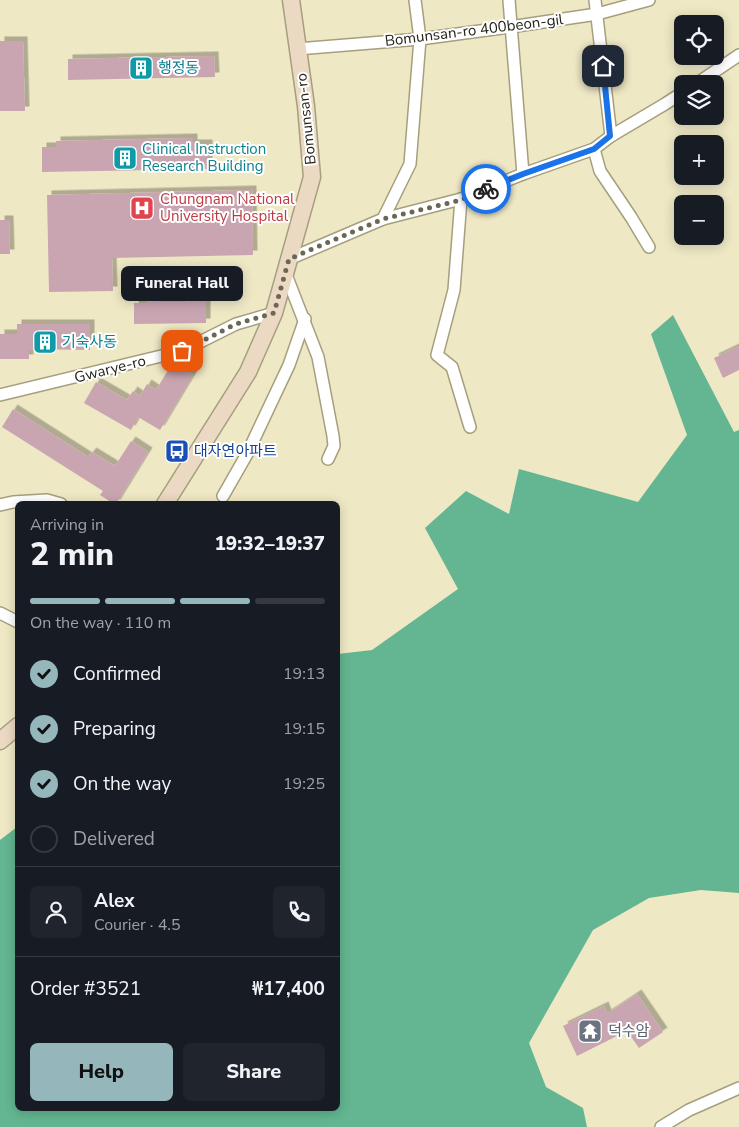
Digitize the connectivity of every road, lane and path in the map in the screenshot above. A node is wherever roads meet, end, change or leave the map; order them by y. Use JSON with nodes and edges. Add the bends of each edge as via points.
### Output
{"nodes":[{"id":1,"x":291,"y":0,"type":"edge"},
{"id":2,"x":415,"y":0,"type":"edge"},
{"id":3,"x":508,"y":0,"type":"edge"},
{"id":4,"x":595,"y":0,"type":"edge"},
{"id":5,"x":649,"y":0,"type":"edge"},
{"id":6,"x":597,"y":14,"type":"junction"},
{"id":7,"x":510,"y":26,"type":"junction"},
{"id":8,"x":420,"y":39,"type":"junction"},
{"id":9,"x":297,"y":49,"type":"junction"},
{"id":10,"x":739,"y":55,"type":"edge"},
{"id":11,"x":709,"y":75,"type":"edge"},
{"id":12,"x":674,"y":98,"type":"edge"},
{"id":13,"x":610,"y":136,"type":"junction"},
{"id":14,"x":594,"y":149,"type":"junction"},
{"id":15,"x":523,"y":174,"type":"junction"},
{"id":16,"x":461,"y":200,"type":"junction"},
{"id":17,"x":383,"y":219,"type":"junction"},
{"id":18,"x":649,"y":247,"type":"dead end"},
{"id":19,"x":287,"y":266,"type":"junction"},
{"id":20,"x":274,"y":313,"type":"junction"},
{"id":21,"x":304,"y":319,"type":"junction"},
{"id":22,"x":0,"y":395,"type":"edge"},
{"id":23,"x":470,"y":427,"type":"dead end"},
{"id":24,"x":328,"y":459,"type":"dead end"},
{"id":25,"x":223,"y":496,"type":"dead end"},
{"id":26,"x":30,"y":501,"type":"edge"},
{"id":27,"x":50,"y":501,"type":"edge"},
{"id":28,"x":167,"y":501,"type":"edge"},
{"id":29,"x":15,"y":502,"type":"edge"},
{"id":30,"x":0,"y":505,"type":"edge"},
{"id":31,"x":0,"y":613,"type":"edge"},
{"id":32,"x":15,"y":620,"type":"edge"},
{"id":33,"x":15,"y":728,"type":"edge"},
{"id":34,"x":0,"y":741,"type":"edge"},
{"id":35,"x":739,"y":1088,"type":"edge"},
{"id":36,"x":662,"y":1127,"type":"edge"}],
"edges":[{"from":1,"to":9,"type":"main road","name":"Bomunsan-ro"},
{"from":2,"to":8,"type":"street"},
{"from":3,"to":7,"type":"street"},
{"from":4,"to":6,"type":"street"},
{"from":5,"to":6,"type":"street","name":"Bomunsan-ro 400beon-gil"},
{"from":6,"to":7,"type":"street","name":"Bomunsan-ro 400beon-gil"},
{"from":6,"to":13,"type":"street"},
{"from":7,"to":8,"type":"street","name":"Bomunsan-ro 400beon-gil"},
{"from":7,"to":15,"type":"street"},
{"from":8,"to":9,"type":"street","name":"Bomunsan-ro 400beon-gil"},
{"from":8,"to":17,"type":"street","via":[[410,164]]},
{"from":9,"to":19,"type":"main road","name":"Bomunsan-ro","via":[[312,177]]},
{"from":10,"to":11,"type":"street"},
{"from":12,"to":13,"type":"street"},
{"from":13,"to":14,"type":"street"},
{"from":14,"to":15,"type":"street"},
{"from":14,"to":18,"type":"street","via":[[600,171]]},
{"from":15,"to":16,"type":"street"},
{"from":16,"to":17,"type":"street"},
{"from":16,"to":23,"type":"street","via":[[454,290],[437,355],[452,367]]},
{"from":17,"to":19,"type":"street"},
{"from":19,"to":20,"type":"main road","name":"Bomunsan-ro"},
{"from":19,"to":21,"type":"street"},
{"from":20,"to":22,"type":"street","name":"Gwarye-ro","via":[[236,324],[182,351]]},
{"from":20,"to":28,"type":"main road","name":"Bomunsan-ro","via":[[248,372]]},
{"from":21,"to":24,"type":"street","via":[[318,357],[333,436],[334,446]]},
{"from":21,"to":25,"type":"street","via":[[289,365],[247,454]]},
{"from":26,"to":27,"type":"street"},
{"from":29,"to":30,"type":"street"},
{"from":31,"to":32,"type":"street"},
{"from":33,"to":34,"type":"main road"},
{"from":35,"to":36,"type":"street","via":[[689,1110]]}]}
